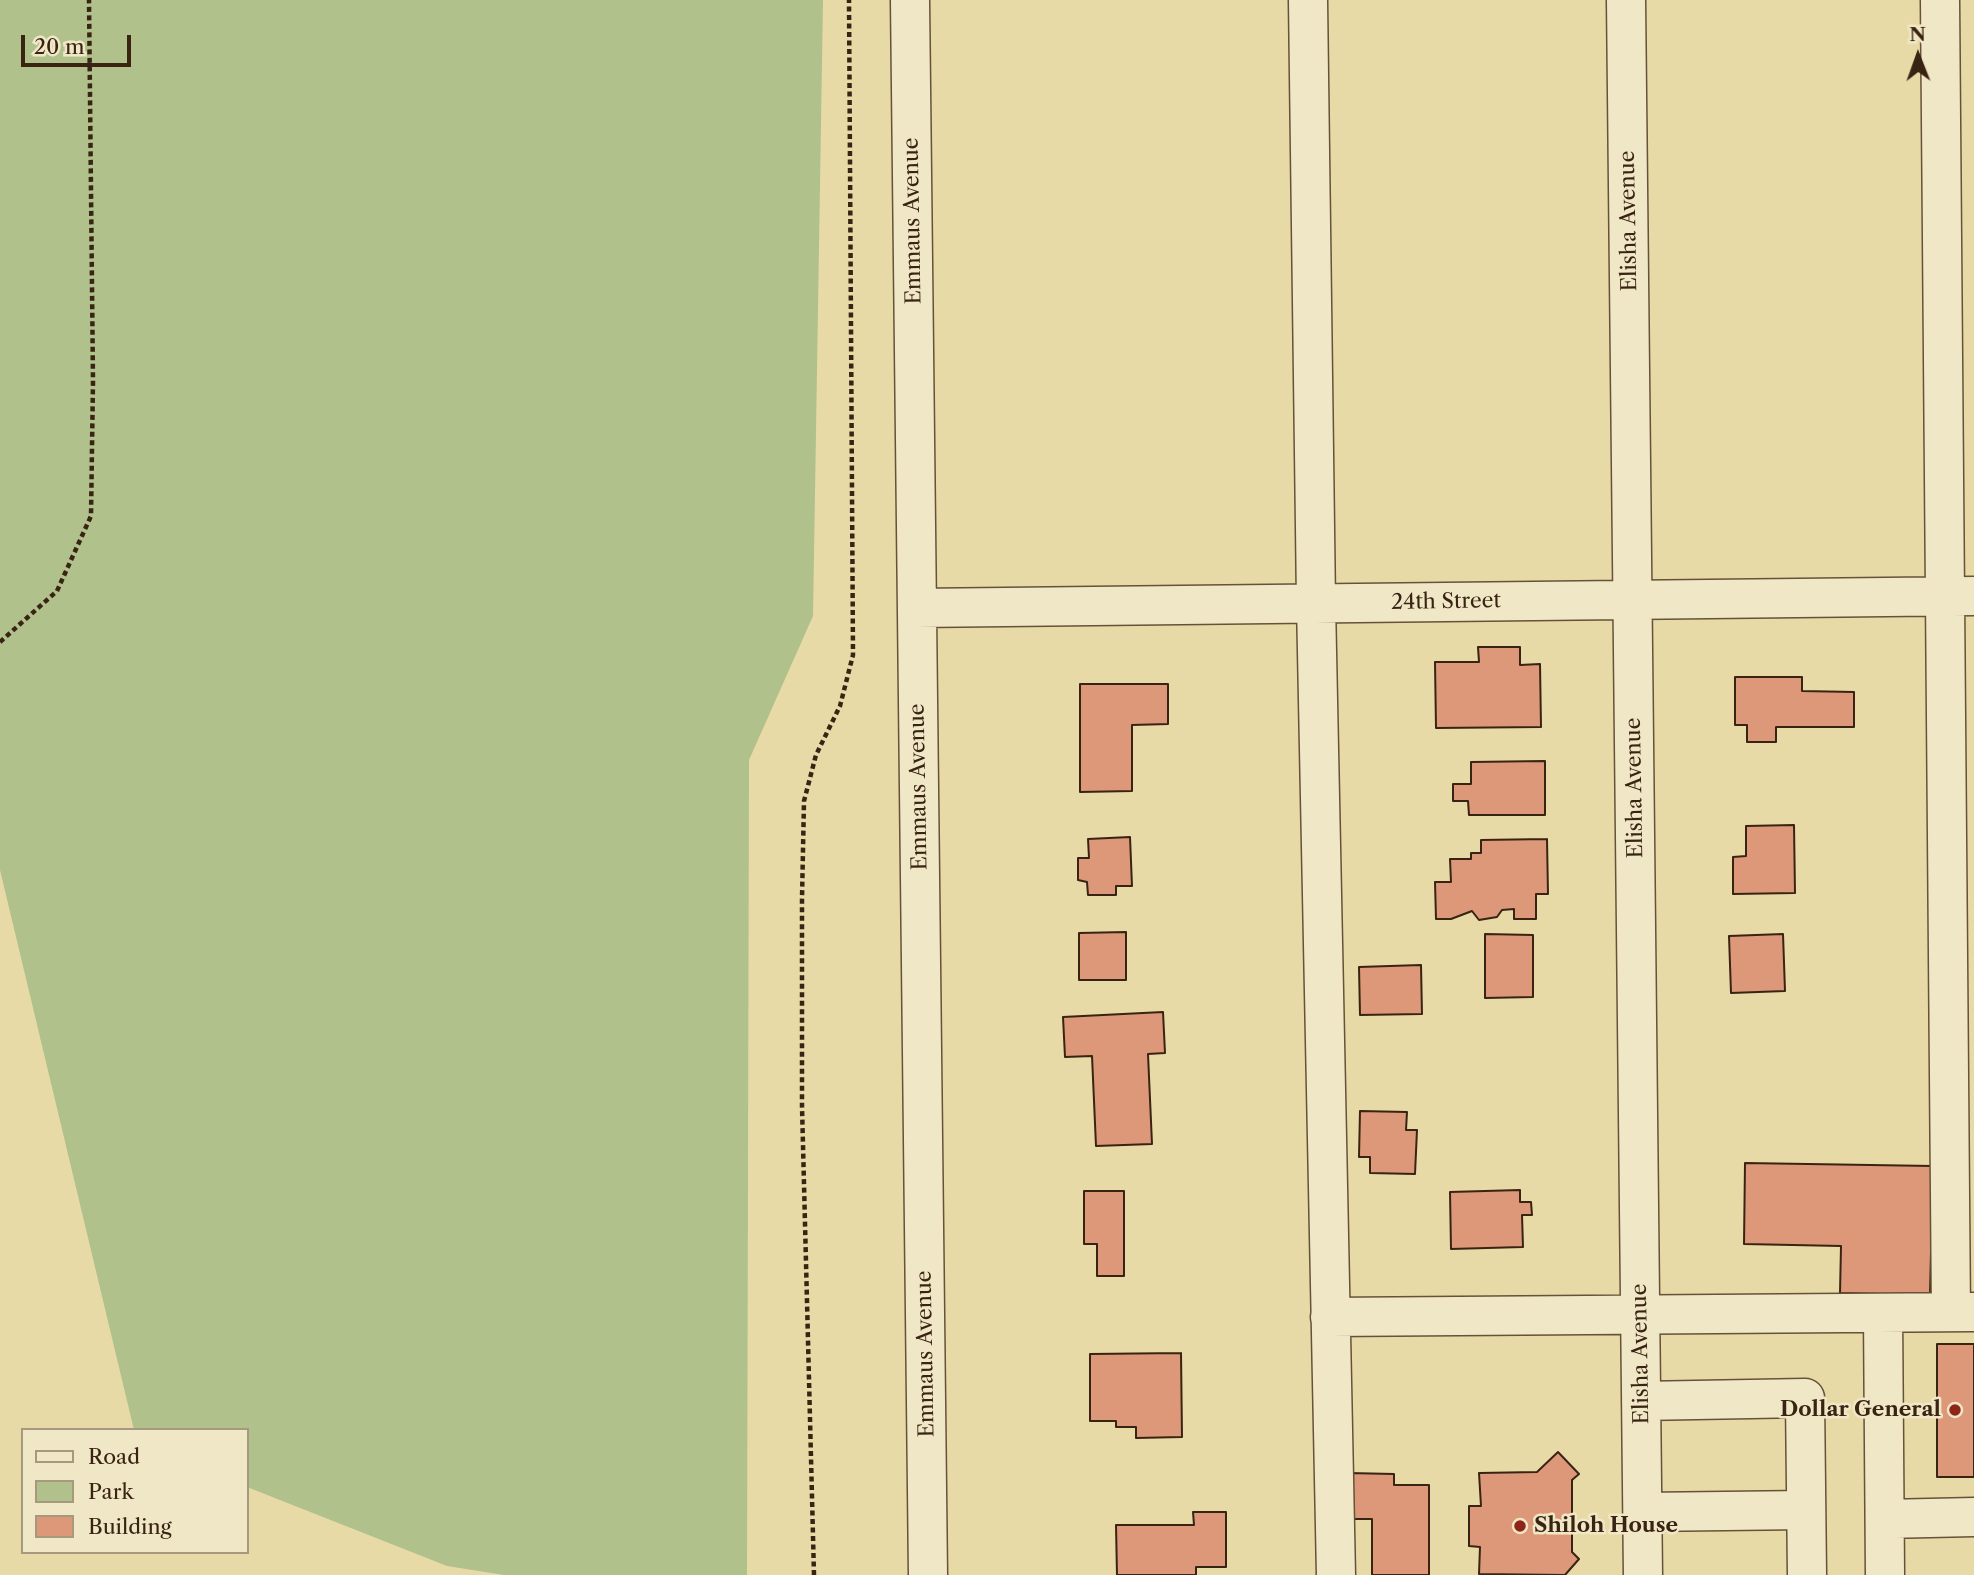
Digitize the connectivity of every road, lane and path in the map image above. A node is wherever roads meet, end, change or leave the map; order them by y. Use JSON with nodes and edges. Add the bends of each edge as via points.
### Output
{"nodes":[{"id":1,"x":89,"y":0,"type":"edge"},
{"id":2,"x":849,"y":0,"type":"edge"},
{"id":3,"x":910,"y":0,"type":"edge"},
{"id":4,"x":1308,"y":0,"type":"edge"},
{"id":5,"x":1626,"y":0,"type":"edge"},
{"id":6,"x":1940,"y":0,"type":"edge"},
{"id":7,"x":1959,"y":596,"type":"edge"},
{"id":8,"x":1633,"y":600,"type":"junction"},
{"id":9,"x":1316,"y":603,"type":"junction"},
{"id":10,"x":917,"y":608,"type":"junction"},
{"id":11,"x":0,"y":642,"type":"edge"},
{"id":12,"x":1962,"y":1136,"type":"edge"},
{"id":13,"x":1884,"y":1312,"type":"junction"},
{"id":14,"x":1963,"y":1312,"type":"edge"},
{"id":15,"x":1640,"y":1314,"type":"junction"},
{"id":16,"x":1331,"y":1317,"type":"junction"},
{"id":17,"x":1641,"y":1401,"type":"junction"},
{"id":18,"x":1806,"y":1510,"type":"junction"},
{"id":19,"x":1643,"y":1512,"type":"junction"},
{"id":20,"x":1974,"y":1517,"type":"edge"},
{"id":21,"x":1885,"y":1519,"type":"junction"},
{"id":22,"x":814,"y":1575,"type":"edge"},
{"id":23,"x":928,"y":1575,"type":"edge"},
{"id":24,"x":1336,"y":1575,"type":"edge"},
{"id":25,"x":1643,"y":1575,"type":"edge"},
{"id":26,"x":1807,"y":1575,"type":"edge"},
{"id":27,"x":1885,"y":1575,"type":"edge"}],
"edges":[{"from":1,"to":11,"type":"path","via":[[91,516],[57,591]]},
{"from":2,"to":22,"type":"path","via":[[853,655],[840,706],[816,755],[804,801],[802,1105]]},
{"from":3,"to":10,"type":"street","name":"Emmaus Avenue"},
{"from":4,"to":9,"type":"street"},
{"from":5,"to":8,"type":"street","name":"Elisha Avenue"},
{"from":6,"to":7,"type":"street"},
{"from":7,"to":8,"type":"street","name":"24th Street"},
{"from":7,"to":12,"type":"street"},
{"from":8,"to":9,"type":"street","name":"24th Street"},
{"from":8,"to":15,"type":"street","name":"Elisha Avenue"},
{"from":9,"to":10,"type":"street","name":"24th Street"},
{"from":9,"to":16,"type":"street"},
{"from":10,"to":23,"type":"street","name":"Emmaus Avenue"},
{"from":12,"to":14,"type":"street"},
{"from":13,"to":14,"type":"street"},
{"from":13,"to":15,"type":"street"},
{"from":13,"to":21,"type":"street"},
{"from":15,"to":16,"type":"street"},
{"from":15,"to":17,"type":"street","name":"Elisha Avenue"},
{"from":16,"to":24,"type":"street"},
{"from":17,"to":18,"type":"street","via":[[1805,1398]]},
{"from":17,"to":19,"type":"street","name":"Elisha Avenue"},
{"from":18,"to":19,"type":"street"},
{"from":18,"to":26,"type":"street"},
{"from":19,"to":25,"type":"street","name":"Elisha Avenue"},
{"from":20,"to":21,"type":"street"},
{"from":21,"to":27,"type":"street"}]}
